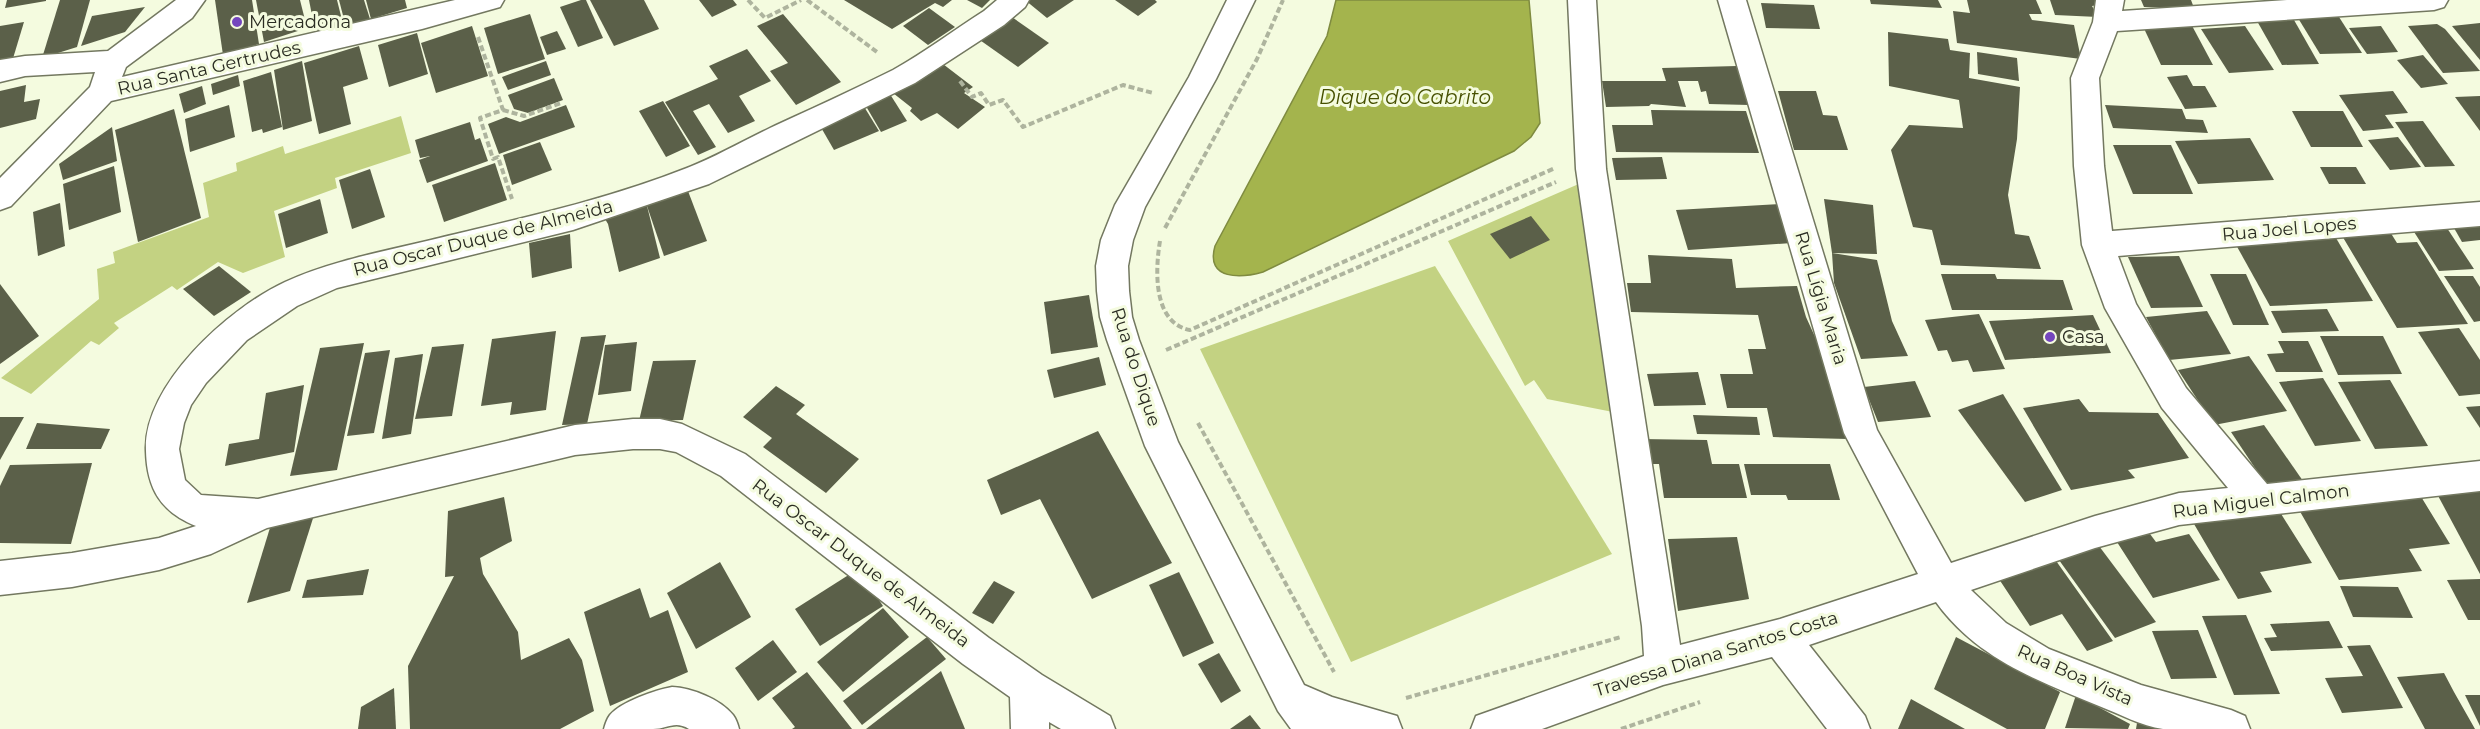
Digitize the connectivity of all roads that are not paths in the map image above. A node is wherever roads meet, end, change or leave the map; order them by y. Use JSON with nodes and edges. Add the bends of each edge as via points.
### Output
{"nodes":[{"id":1,"x":191,"y":0,"type":"edge"},
{"id":2,"x":490,"y":0,"type":"edge"},
{"id":3,"x":1015,"y":0,"type":"edge"},
{"id":4,"x":1241,"y":0,"type":"edge"},
{"id":5,"x":1582,"y":0,"type":"edge"},
{"id":6,"x":1732,"y":0,"type":"edge"},
{"id":7,"x":2434,"y":0,"type":"edge"},
{"id":8,"x":2108,"y":11,"type":"edge"},
{"id":9,"x":114,"y":61,"type":"junction"},
{"id":10,"x":0,"y":71,"type":"edge"},
{"id":11,"x":102,"y":92,"type":"junction"},
{"id":12,"x":0,"y":198,"type":"edge"},
{"id":13,"x":2480,"y":214,"type":"edge"},
{"id":14,"x":2098,"y":245,"type":"junction"},
{"id":15,"x":2480,"y":476,"type":"edge"},
{"id":16,"x":2259,"y":500,"type":"junction"},
{"id":17,"x":263,"y":513,"type":"junction"},
{"id":18,"x":0,"y":578,"type":"edge"},
{"id":19,"x":1943,"y":581,"type":"junction"},
{"id":20,"x":1780,"y":637,"type":"junction"},
{"id":21,"x":1664,"y":667,"type":"junction"},
{"id":22,"x":1029,"y":688,"type":"junction"},
{"id":23,"x":1291,"y":698,"type":"junction"},
{"id":24,"x":623,"y":729,"type":"edge"},
{"id":25,"x":720,"y":729,"type":"edge"},
{"id":26,"x":1030,"y":729,"type":"edge"},
{"id":27,"x":1096,"y":729,"type":"edge"},
{"id":28,"x":1314,"y":729,"type":"edge"},
{"id":29,"x":1383,"y":729,"type":"edge"},
{"id":30,"x":1490,"y":729,"type":"edge"},
{"id":31,"x":1851,"y":729,"type":"edge"},
{"id":32,"x":2231,"y":729,"type":"edge"}],
"edges":[{"from":1,"to":9,"type":"street","via":[[183,11]]},
{"from":2,"to":11,"type":"street","name":"Rua Santa Gertrudes"},
{"from":3,"to":17,"type":"street","name":"Rua Oscar Duque de Almeida","via":[[904,76],[698,176],[573,218],[334,276],[296,291],[262,311],[217,349],[191,378],[171,412],[161,448],[168,482],[189,509],[206,513]]},
{"from":4,"to":23,"type":"street","name":"Rua do Dique","via":[[1131,205],[1113,258],[1113,291],[1123,340],[1162,446]]},
{"from":5,"to":21,"type":"street","via":[[1591,169]]},
{"from":6,"to":19,"type":"street","name":"Rua Lígia Maria","via":[[1861,433]]},
{"from":7,"to":8,"type":"street"},
{"from":8,"to":14,"type":"street","via":[[2085,78]]},
{"from":9,"to":10,"type":"street"},
{"from":9,"to":11,"type":"street"},
{"from":11,"to":12,"type":"street"},
{"from":13,"to":14,"type":"street","name":"Rua Joel Lopes"},
{"from":14,"to":16,"type":"street","via":[[2121,308],[2174,398]]},
{"from":15,"to":16,"type":"street","name":"Rua Miguel Calmon"},
{"from":16,"to":19,"type":"street","name":"Rua Miguel Calmon","via":[[2179,509]]},
{"from":17,"to":18,"type":"street","name":"Rua Oscar Duque de Almeida","via":[[198,542],[159,554]]},
{"from":17,"to":22,"type":"street","name":"Rua Oscar Duque de Almeida","via":[[575,440],[633,434],[671,437],[706,449],[733,465]]},
{"from":19,"to":20,"type":"street","name":"Travessa Diana Santos Costa"},
{"from":19,"to":32,"type":"street","name":"Rua Boa Vista","via":[[1956,600],[1993,634],[2036,662],[2141,704]]},
{"from":20,"to":21,"type":"street","name":"Travessa Diana Santos Costa"},
{"from":20,"to":31,"type":"street"},
{"from":21,"to":30,"type":"street","name":"Travessa Diana Santos Costa"},
{"from":22,"to":26,"type":"street"},
{"from":22,"to":27,"type":"street","name":"Rua Oscar Duque de Almeida"},
{"from":23,"to":28,"type":"street","name":"Rua do Dique"},
{"from":23,"to":29,"type":"street","via":[[1330,715]]},
{"from":24,"to":25,"type":"street","via":[[648,712],[669,705],[689,707]]}]}
